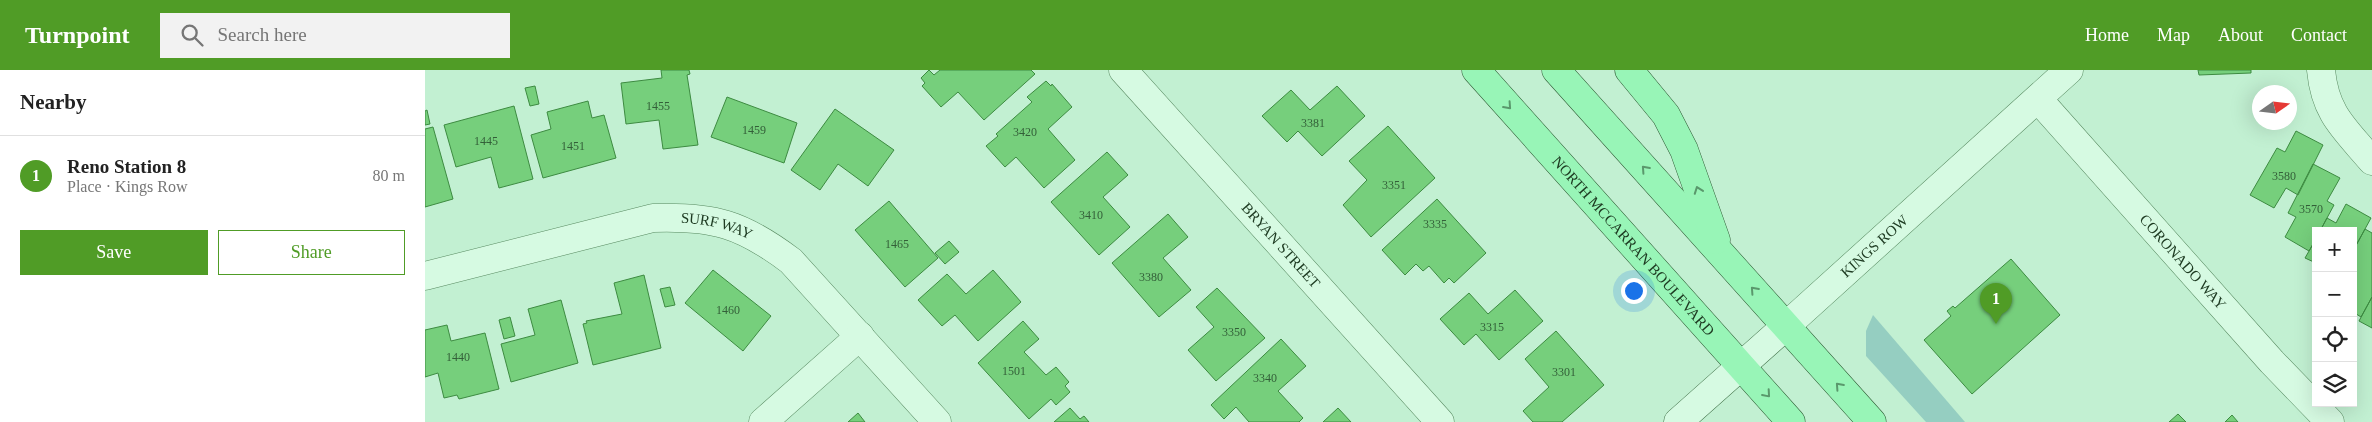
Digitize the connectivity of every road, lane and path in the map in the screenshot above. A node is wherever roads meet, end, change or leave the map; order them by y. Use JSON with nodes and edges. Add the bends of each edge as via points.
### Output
{"nodes":[{"id":1,"x":1123,"y":70,"type":"edge"},
{"id":2,"x":1476,"y":70,"type":"edge"},
{"id":3,"x":1556,"y":70,"type":"edge"},
{"id":4,"x":1629,"y":70,"type":"edge"},
{"id":5,"x":2069,"y":70,"type":"edge"},
{"id":6,"x":2321,"y":70,"type":"edge"},
{"id":7,"x":2038,"y":99,"type":"junction"},
{"id":8,"x":2372,"y":161,"type":"edge"},
{"id":9,"x":1721,"y":253,"type":"junction"},
{"id":10,"x":425,"y":276,"type":"edge"},
{"id":11,"x":1786,"y":326,"type":"junction"},
{"id":12,"x":860,"y":336,"type":"junction"},
{"id":13,"x":1743,"y":366,"type":"junction"},
{"id":14,"x":763,"y":422,"type":"edge"},
{"id":15,"x":937,"y":422,"type":"edge"},
{"id":16,"x":1440,"y":422,"type":"edge"},
{"id":17,"x":1678,"y":422,"type":"edge"},
{"id":18,"x":1791,"y":422,"type":"edge"},
{"id":19,"x":1872,"y":422,"type":"edge"},
{"id":20,"x":2329,"y":422,"type":"edge"}],
"edges":[{"from":1,"to":16,"type":"street","name":"BRYAN STREET"},
{"from":2,"to":13,"type":"main road","name":"NORTH MCCARRAN BOULEVARD","one_way":true},
{"from":9,"to":3,"type":"main road","one_way":true},
{"from":9,"to":4,"type":"main road","one_way":true,"via":[[1684,150],[1667,115]]},
{"from":5,"to":7,"type":"street","name":"KINGS ROW"},
{"from":6,"to":8,"type":"street","via":[[2323,92],[2333,114]]},
{"from":7,"to":11,"type":"street","name":"KINGS ROW"},
{"from":7,"to":20,"type":"street","name":"CORONADO WAY"},
{"from":11,"to":9,"type":"main road","one_way":true},
{"from":10,"to":12,"type":"street","name":"SURF WAY","via":[[653,218],[690,217],[728,224],[764,240],[791,260]]},
{"from":11,"to":13,"type":"street","name":"KINGS ROW"},
{"from":19,"to":11,"type":"main road","one_way":true},
{"from":12,"to":14,"type":"street"},
{"from":12,"to":15,"type":"street","name":"SURF WAY"},
{"from":13,"to":17,"type":"street","name":"KINGS ROW"},
{"from":13,"to":18,"type":"main road","name":"NORTH MCCARRAN BOULEVARD","one_way":true}]}
